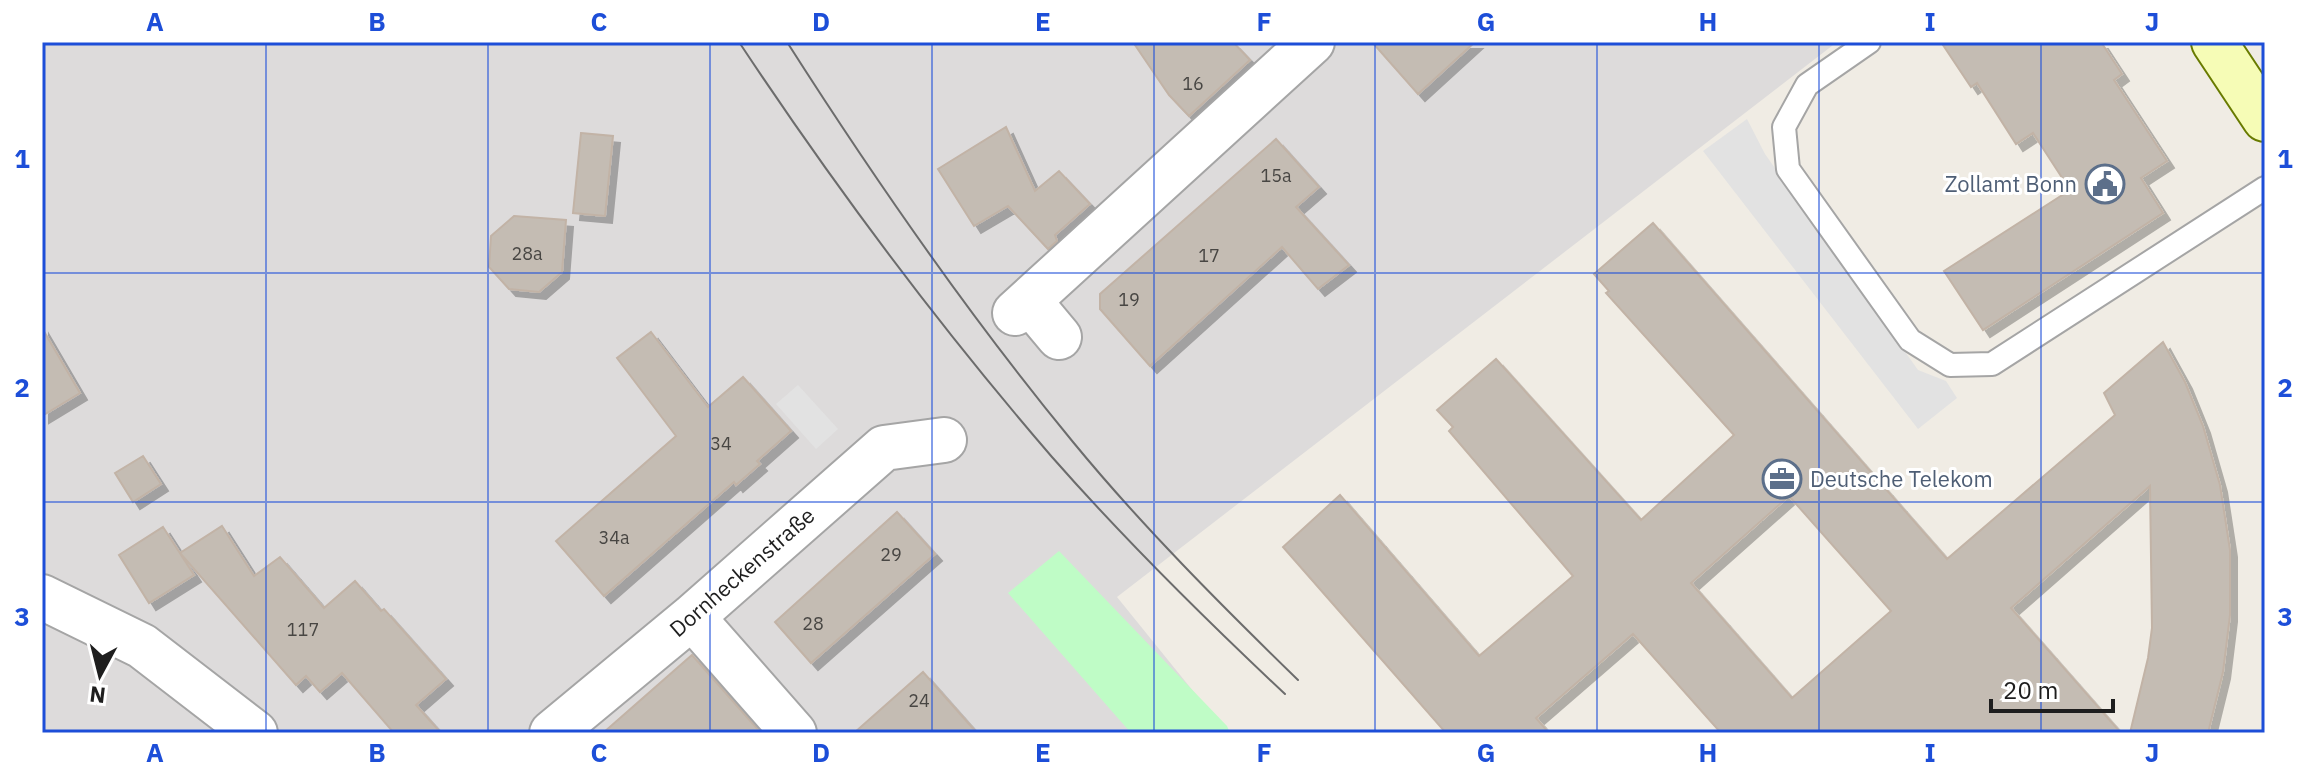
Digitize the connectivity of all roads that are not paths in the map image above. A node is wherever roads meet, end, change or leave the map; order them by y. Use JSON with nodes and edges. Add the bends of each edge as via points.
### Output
{"nodes":[{"id":1,"x":1312,"y":42,"type":"edge"},
{"id":2,"x":1869,"y":42,"type":"edge"},
{"id":3,"x":2215,"y":43,"type":"edge"},
{"id":4,"x":2264,"y":117,"type":"edge"},
{"id":5,"x":2265,"y":188,"type":"edge"},
{"id":6,"x":1059,"y":337,"type":"dead end"},
{"id":7,"x":944,"y":440,"type":"dead end"},
{"id":8,"x":42,"y":597,"type":"edge"},
{"id":9,"x":692,"y":617,"type":"junction"},
{"id":10,"x":255,"y":733,"type":"edge"},
{"id":11,"x":552,"y":733,"type":"edge"},
{"id":12,"x":794,"y":733,"type":"edge"}],
"edges":[{"from":1,"to":6,"type":"street","via":[[1022,307]]},
{"from":2,"to":5,"type":"lane","via":[[1807,85],[1784,127],[1788,169],[1910,340],[1950,365],[1992,364]]},
{"from":3,"to":4,"type":"main road"},
{"from":7,"to":9,"type":"street","name":"Dornheckenstraße","via":[[884,448]]},
{"from":8,"to":10,"type":"street","via":[[142,646]]},
{"from":9,"to":11,"type":"street","name":"Dornheckenstraße"},
{"from":9,"to":12,"type":"street"}]}
